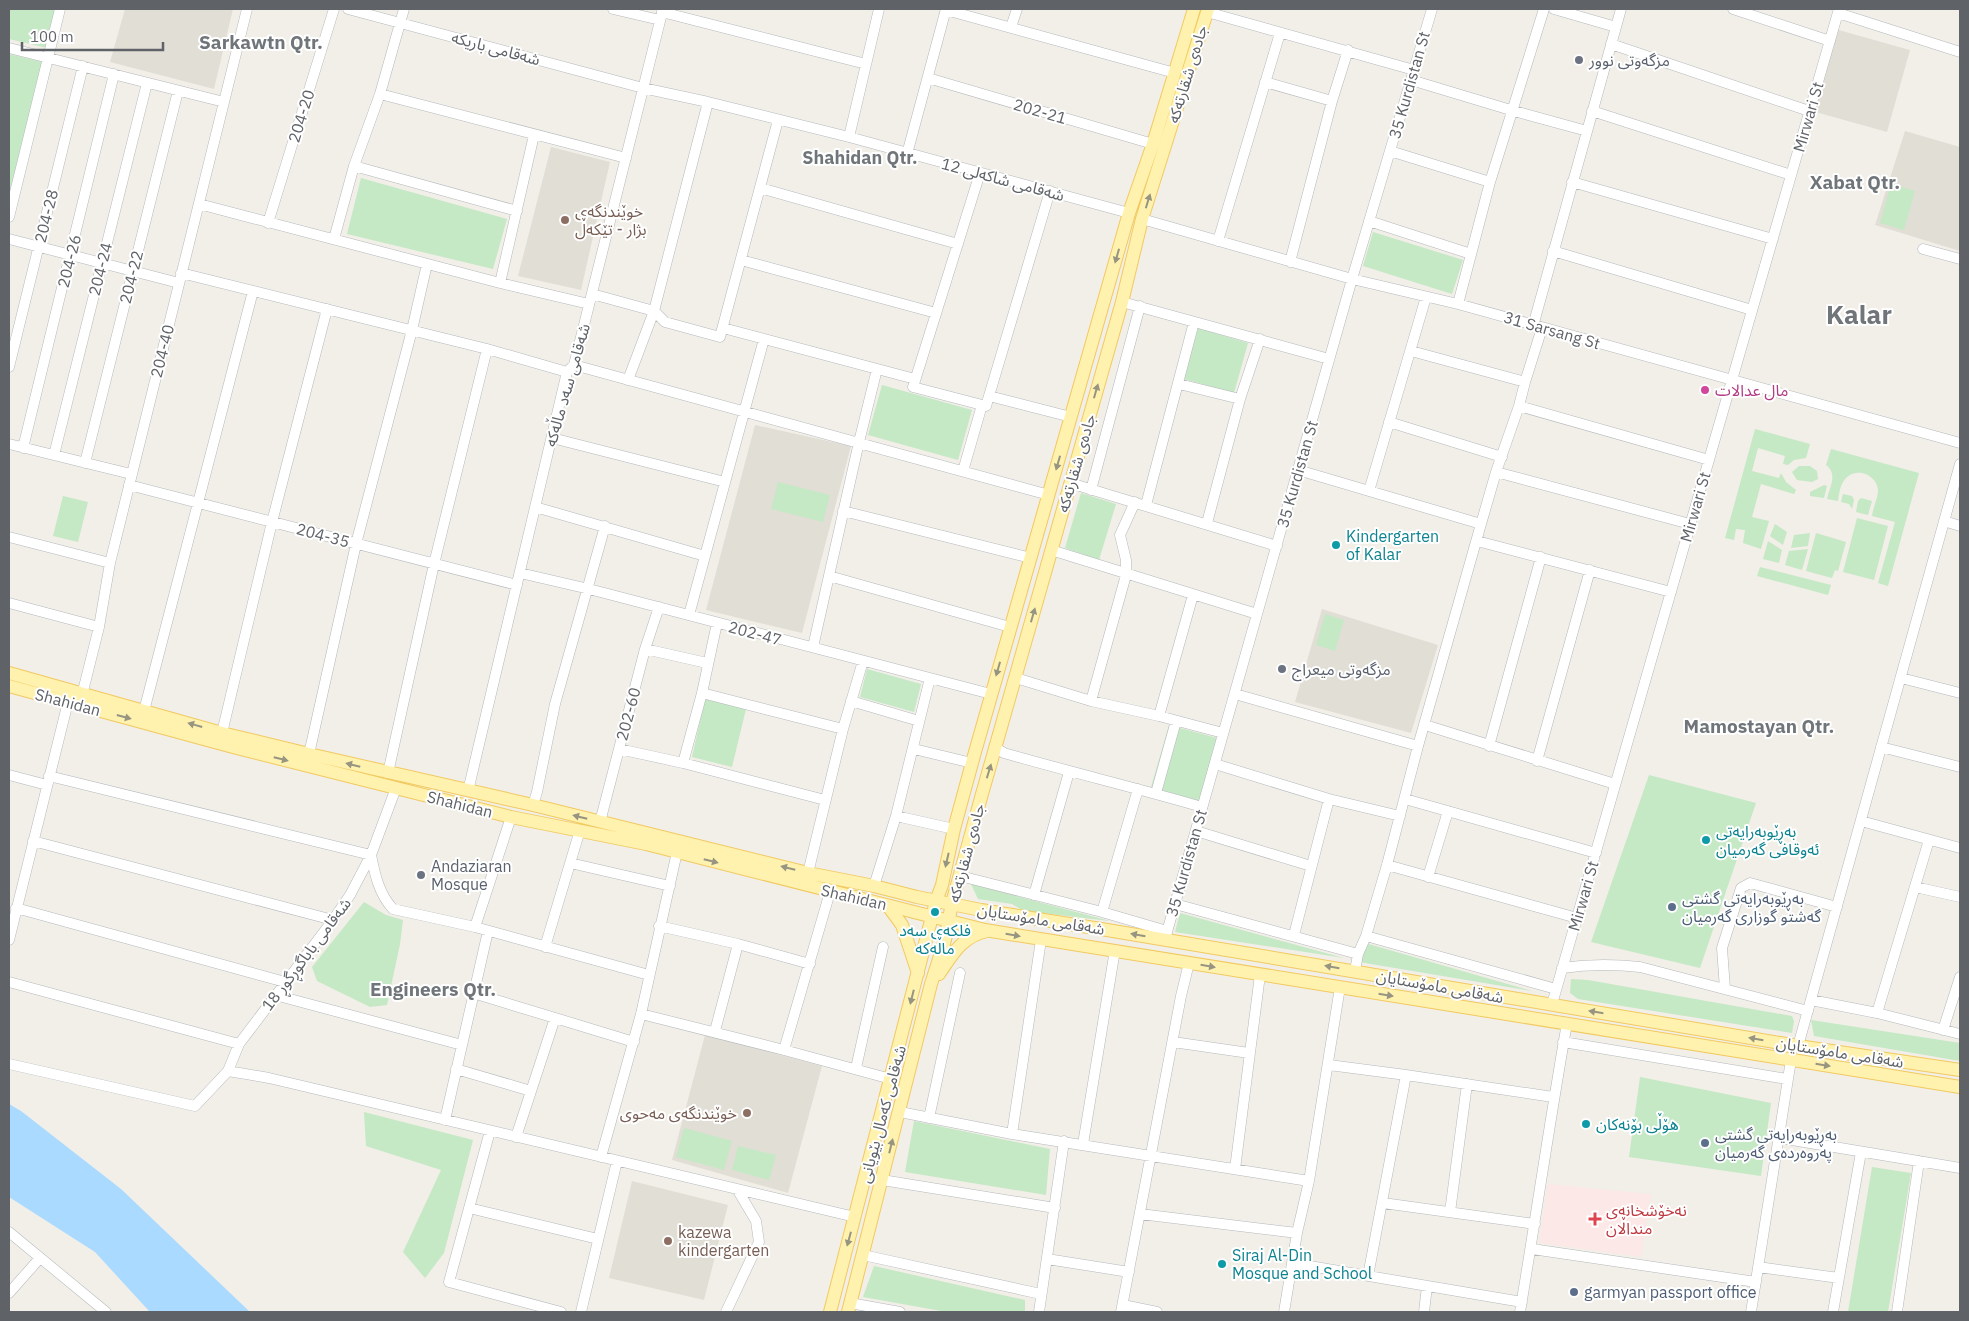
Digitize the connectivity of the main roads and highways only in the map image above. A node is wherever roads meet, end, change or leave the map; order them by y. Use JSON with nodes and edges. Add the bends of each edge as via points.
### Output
{"nodes":[{"id":1,"x":1194,"y":9,"type":"edge"},
{"id":2,"x":1207,"y":10,"type":"edge"},
{"id":3,"x":1065,"y":438,"type":"junction"},
{"id":4,"x":1082,"y":441,"type":"junction"},
{"id":5,"x":9,"y":673,"type":"edge"},
{"id":6,"x":9,"y":687,"type":"edge"},
{"id":7,"x":646,"y":838,"type":"junction"},
{"id":8,"x":936,"y":901,"type":"junction"},
{"id":9,"x":952,"y":903,"type":"junction"},
{"id":10,"x":888,"y":906,"type":"junction"},
{"id":11,"x":932,"y":916,"type":"junction"},
{"id":12,"x":949,"y":920,"type":"junction"},
{"id":13,"x":989,"y":931,"type":"junction"},
{"id":14,"x":918,"y":973,"type":"junction"},
{"id":15,"x":931,"y":984,"type":"junction"},
{"id":16,"x":1661,"y":1022,"type":"junction"},
{"id":17,"x":1696,"y":1028,"type":"junction"},
{"id":18,"x":1658,"y":1038,"type":"junction"},
{"id":19,"x":1694,"y":1044,"type":"junction"},
{"id":20,"x":1960,"y":1070,"type":"edge"},
{"id":21,"x":1960,"y":1087,"type":"edge"},
{"id":22,"x":837,"y":1284,"type":"junction"},
{"id":23,"x":854,"y":1288,"type":"junction"},
{"id":24,"x":849,"y":1308,"type":"edge"},
{"id":25,"x":830,"y":1312,"type":"edge"}],
"edges":[{"from":1,"to":3,"type":"main road","name":"جادەی شقارتەکە","one_way":true,"via":[[1129,213]]},
{"from":4,"to":2,"type":"main road","name":"جادەی شقارتەکە","one_way":true,"via":[[1142,220]]},
{"from":3,"to":4,"type":"main road"},
{"from":3,"to":8,"type":"main road","name":"جادەی شقارتەکە","one_way":true,"via":[[991,694]]},
{"from":9,"to":4,"type":"main road","name":"جادەی شقارتەکە","one_way":true},
{"from":7,"to":5,"type":"main road","one_way":true,"via":[[532,804],[309,754]]},
{"from":6,"to":7,"type":"main road","name":"Shahidan","one_way":true,"via":[[512,817]]},
{"from":8,"to":7,"type":"main road","name":"شەقامی مامۆستایان","one_way":true},
{"from":7,"to":10,"type":"main road","name":"Shahidan","one_way":true,"via":[[677,852]]},
{"from":8,"to":9,"type":"main road","name":"شەقامی مامۆستایان"},
{"from":8,"to":11,"type":"main road","name":"جادەی شقارتەکە"},
{"from":9,"to":12,"type":"main road","name":"جادەی شقارتەکە"},
{"from":16,"to":9,"type":"main road","name":"شەقامی مامۆستایان","one_way":true,"via":[[1354,971],[1166,935],[981,910]]},
{"from":10,"to":11,"type":"main road","name":"Shahidan"},
{"from":10,"to":14,"type":"main road","via":[[902,925]]},
{"from":11,"to":12,"type":"main road","name":"شەقامی مامۆستایان"},
{"from":11,"to":14,"type":"main road","name":"شەقامی کەمال بێویانی"},
{"from":12,"to":13,"type":"main road","name":"شەقامی مامۆستایان"},
{"from":12,"to":15,"type":"main road","name":"شەقامی کەمال بێویانی"},
{"from":13,"to":15,"type":"main road","via":[[974,934],[963,942]]},
{"from":13,"to":18,"type":"main road","name":"شەقامی مامۆستایان","one_way":true},
{"from":14,"to":22,"type":"main road","name":"شەقامی کەمال بێویانی","one_way":true},
{"from":23,"to":15,"type":"main road","name":"شەقامی کەمال بێویانی","one_way":true},
{"from":16,"to":17,"type":"main road","name":"شەقامی مامۆستایان"},
{"from":16,"to":18,"type":"main road","via":[[1663,1033]]},
{"from":17,"to":19,"type":"main road","via":[[1691,1037]]},
{"from":20,"to":17,"type":"main road","name":"شەقامی مامۆستایان","one_way":true},
{"from":18,"to":19,"type":"main road","name":"شەقامی مامۆستایان"},
{"from":19,"to":21,"type":"main road","name":"شەقامی مامۆستایان","one_way":true},
{"from":22,"to":23,"type":"main road","via":[[850,1283]]},
{"from":22,"to":25,"type":"main road","name":"شەقامی کەمال بێویانی"},
{"from":23,"to":24,"type":"main road","name":"شەقامی کەمال بێویانی"}]}
